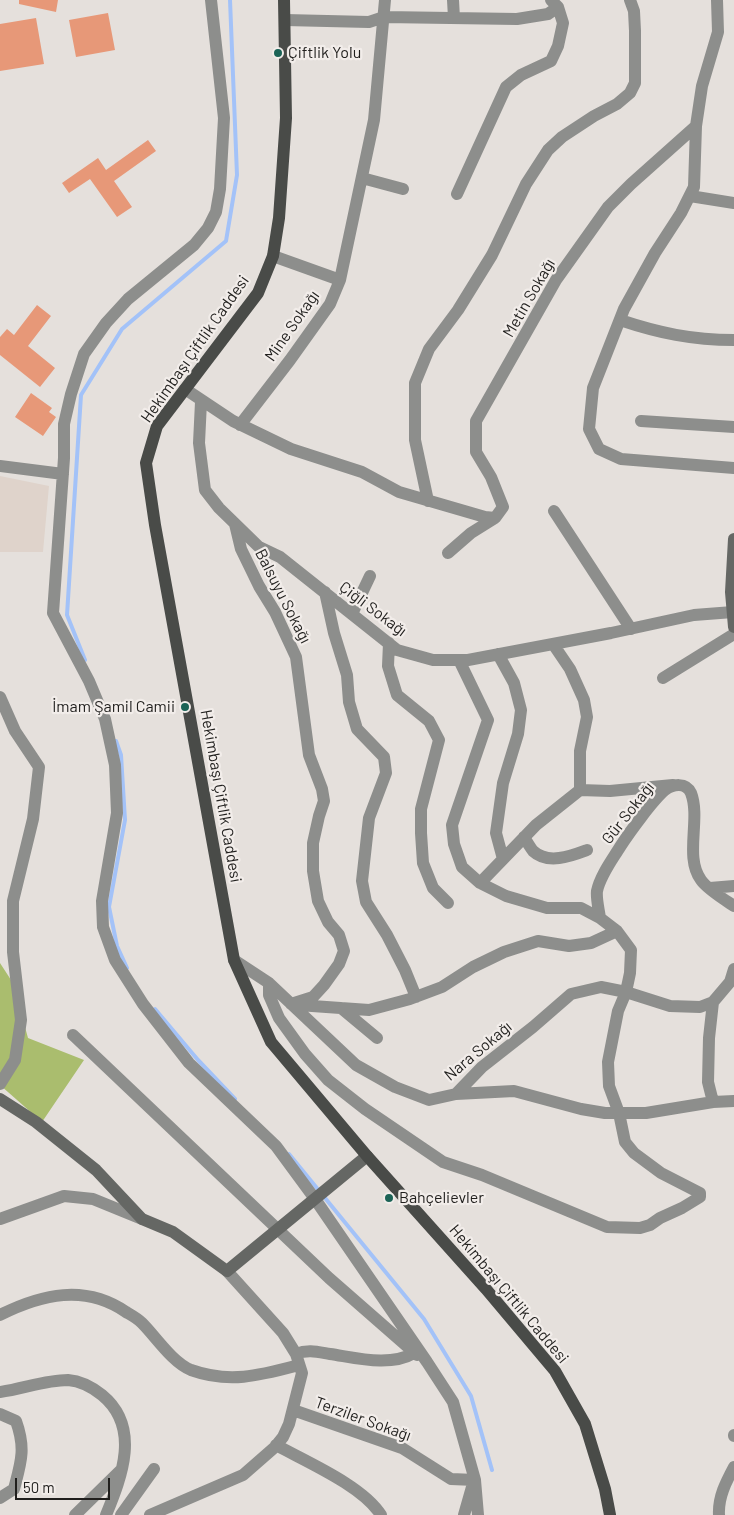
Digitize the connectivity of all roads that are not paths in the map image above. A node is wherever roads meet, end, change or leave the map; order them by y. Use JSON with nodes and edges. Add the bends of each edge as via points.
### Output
{"nodes":[{"id":1,"x":210,"y":0,"type":"edge"},
{"id":2,"x":284,"y":0,"type":"edge"},
{"id":3,"x":385,"y":0,"type":"edge"},
{"id":4,"x":453,"y":0,"type":"edge"},
{"id":5,"x":630,"y":0,"type":"edge"},
{"id":6,"x":717,"y":0,"type":"edge"},
{"id":7,"x":554,"y":4,"type":"edge"},
{"id":8,"x":384,"y":17,"type":"junction"},
{"id":9,"x":454,"y":18,"type":"junction"},
{"id":10,"x":285,"y":20,"type":"junction"},
{"id":11,"x":696,"y":126,"type":"junction"},
{"id":12,"x":362,"y":178,"type":"junction"},
{"id":13,"x":403,"y":189,"type":"dead end"},
{"id":14,"x":457,"y":194,"type":"dead end"},
{"id":15,"x":690,"y":196,"type":"junction"},
{"id":16,"x":734,"y":203,"type":"edge"},
{"id":17,"x":273,"y":256,"type":"junction"},
{"id":18,"x":340,"y":280,"type":"junction"},
{"id":19,"x":620,"y":320,"type":"junction"},
{"id":20,"x":734,"y":340,"type":"edge"},
{"id":21,"x":185,"y":390,"type":"junction"},
{"id":22,"x":201,"y":402,"type":"junction"},
{"id":23,"x":641,"y":421,"type":"dead end"},
{"id":24,"x":240,"y":424,"type":"junction"},
{"id":25,"x":734,"y":427,"type":"edge"},
{"id":26,"x":0,"y":466,"type":"edge"},
{"id":27,"x":734,"y":468,"type":"edge"},
{"id":28,"x":63,"y":474,"type":"junction"},
{"id":29,"x":428,"y":501,"type":"junction"},
{"id":30,"x":554,"y":511,"type":"dead end"},
{"id":31,"x":496,"y":518,"type":"junction"},
{"id":32,"x":235,"y":524,"type":"junction"},
{"id":33,"x":734,"y":538,"type":"edge"},
{"id":34,"x":448,"y":553,"type":"dead end"},
{"id":35,"x":370,"y":576,"type":"dead end"},
{"id":36,"x":325,"y":592,"type":"junction"},
{"id":37,"x":733,"y":612,"type":"edge"},
{"id":38,"x":352,"y":614,"type":"junction"},
{"id":39,"x":631,"y":628,"type":"junction"},
{"id":40,"x":734,"y":628,"type":"edge"},
{"id":41,"x":734,"y":634,"type":"edge"},
{"id":42,"x":389,"y":643,"type":"junction"},
{"id":43,"x":553,"y":644,"type":"junction"},
{"id":44,"x":498,"y":654,"type":"junction"},
{"id":45,"x":459,"y":660,"type":"junction"},
{"id":46,"x":663,"y":678,"type":"dead end"},
{"id":47,"x":0,"y":697,"type":"edge"},
{"id":48,"x":673,"y":785,"type":"junction"},
{"id":49,"x":580,"y":790,"type":"junction"},
{"id":50,"x":524,"y":837,"type":"junction"},
{"id":51,"x":587,"y":850,"type":"dead end"},
{"id":52,"x":503,"y":859,"type":"junction"},
{"id":53,"x":480,"y":883,"type":"junction"},
{"id":54,"x":734,"y":886,"type":"edge"},
{"id":55,"x":710,"y":888,"type":"junction"},
{"id":56,"x":448,"y":903,"type":"dead end"},
{"id":57,"x":734,"y":906,"type":"edge"},
{"id":58,"x":600,"y":918,"type":"junction"},
{"id":59,"x":617,"y":931,"type":"junction"},
{"id":60,"x":234,"y":960,"type":"junction"},
{"id":61,"x":734,"y":970,"type":"edge"},
{"id":62,"x":269,"y":984,"type":"junction"},
{"id":63,"x":626,"y":992,"type":"junction"},
{"id":64,"x":416,"y":997,"type":"junction"},
{"id":65,"x":713,"y":1002,"type":"junction"},
{"id":66,"x":291,"y":1004,"type":"junction"},
{"id":67,"x":340,"y":1008,"type":"junction"},
{"id":68,"x":73,"y":1035,"type":"dead end"},
{"id":69,"x":377,"y":1038,"type":"dead end"},
{"id":70,"x":0,"y":1084,"type":"edge"},
{"id":71,"x":456,"y":1094,"type":"junction"},
{"id":72,"x":0,"y":1099,"type":"edge"},
{"id":73,"x":734,"y":1101,"type":"edge"},
{"id":74,"x":713,"y":1102,"type":"junction"},
{"id":75,"x":618,"y":1114,"type":"junction"},
{"id":76,"x":367,"y":1156,"type":"junction"},
{"id":77,"x":321,"y":1195,"type":"junction"},
{"id":78,"x":0,"y":1219,"type":"edge"},
{"id":79,"x":142,"y":1219,"type":"junction"},
{"id":80,"x":277,"y":1230,"type":"junction"},
{"id":81,"x":227,"y":1271,"type":"junction"},
{"id":82,"x":0,"y":1315,"type":"edge"},
{"id":83,"x":414,"y":1353,"type":"junction"},
{"id":84,"x":298,"y":1360,"type":"junction"},
{"id":85,"x":428,"y":1362,"type":"junction"},
{"id":86,"x":0,"y":1392,"type":"edge"},
{"id":87,"x":292,"y":1410,"type":"junction"},
{"id":88,"x":0,"y":1414,"type":"edge"},
{"id":89,"x":276,"y":1445,"type":"junction"},
{"id":90,"x":123,"y":1467,"type":"junction"},
{"id":91,"x":734,"y":1467,"type":"edge"},
{"id":92,"x":154,"y":1469,"type":"dead end"},
{"id":93,"x":475,"y":1480,"type":"junction"},
{"id":94,"x":0,"y":1498,"type":"edge"},
{"id":95,"x":74,"y":1515,"type":"edge"},
{"id":96,"x":106,"y":1515,"type":"edge"},
{"id":97,"x":122,"y":1515,"type":"edge"},
{"id":98,"x":150,"y":1515,"type":"edge"},
{"id":99,"x":381,"y":1515,"type":"edge"},
{"id":100,"x":464,"y":1515,"type":"edge"},
{"id":101,"x":478,"y":1515,"type":"edge"},
{"id":102,"x":610,"y":1515,"type":"edge"},
{"id":103,"x":719,"y":1515,"type":"edge"}],
"edges":[{"from":1,"to":28,"type":"street","via":[[224,118],[216,212],[194,245],[128,299],[84,354],[64,424]]},
{"from":2,"to":10,"type":"main road","name":"Hekimbaşı Çiftlik Caddesi"},
{"from":3,"to":8,"type":"street","name":"Mine Sokağı"},
{"from":4,"to":9,"type":"street"},
{"from":5,"to":29,"type":"street","via":[[634,12],[636,83],[617,104],[562,137],[548,150],[526,184],[492,255],[430,349],[414,383],[415,440]]},
{"from":6,"to":11,"type":"street","via":[[718,32],[702,86]]},
{"from":7,"to":9,"type":"street","via":[[548,14],[517,19]]},
{"from":7,"to":14,"type":"street","via":[[563,23],[551,61],[521,75],[506,87]]},
{"from":8,"to":9,"type":"street"},
{"from":8,"to":10,"type":"street","via":[[369,22]]},
{"from":8,"to":12,"type":"street","name":"Mine Sokağı","via":[[374,120]]},
{"from":10,"to":17,"type":"main road","name":"Hekimbaşı Çiftlik Caddesi","via":[[286,118]]},
{"from":11,"to":15,"type":"street","via":[[694,187]]},
{"from":11,"to":31,"type":"street","name":"Metin Sokağı","via":[[608,207],[556,280],[476,421],[476,452],[503,507]]},
{"from":12,"to":13,"type":"street"},
{"from":12,"to":18,"type":"street","name":"Mine Sokağı"},
{"from":15,"to":16,"type":"street"},
{"from":15,"to":19,"type":"street"},
{"from":17,"to":18,"type":"street"},
{"from":17,"to":21,"type":"main road","name":"Hekimbaşı Çiftlik Caddesi","via":[[258,293]]},
{"from":18,"to":24,"type":"street","name":"Mine Sokağı","via":[[330,304]]},
{"from":19,"to":20,"type":"street","via":[[650,330],[705,340]]},
{"from":19,"to":27,"type":"street","via":[[593,388],[589,429],[599,449],[621,459]]},
{"from":21,"to":22,"type":"street"},
{"from":21,"to":60,"type":"main road","name":"Hekimbaşı Çiftlik Caddesi","via":[[157,426],[146,463],[154,525]]},
{"from":22,"to":24,"type":"street"},
{"from":22,"to":32,"type":"street","name":"Çiğli Sokağı","via":[[199,443],[205,490]]},
{"from":23,"to":25,"type":"street"},
{"from":24,"to":29,"type":"street","via":[[291,449],[362,472],[400,492]]},
{"from":26,"to":28,"type":"street"},
{"from":28,"to":77,"type":"street","via":[[54,613],[106,720],[115,765],[117,813],[102,901],[109,944],[142,1004],[189,1063],[276,1146]]},
{"from":29,"to":31,"type":"street"},
{"from":30,"to":39,"type":"street"},
{"from":31,"to":34,"type":"street","via":[[471,533]]},
{"from":32,"to":36,"type":"street","name":"Çiğli Sokağı","via":[[259,547],[280,557]]},
{"from":32,"to":66,"type":"street","name":"Balsuyu Sokağı","via":[[241,549],[296,657],[309,756],[324,802],[313,843],[313,871],[318,900],[344,951],[339,964],[313,997]]},
{"from":33,"to":37,"type":"street"},
{"from":35,"to":38,"type":"street"},
{"from":36,"to":38,"type":"street","name":"Çiğli Sokağı"},
{"from":36,"to":64,"type":"street","via":[[347,675],[349,702],[357,729],[384,757],[386,774],[369,818],[362,881],[366,902],[387,935]]},
{"from":37,"to":39,"type":"street","name":"Çiğli Sokağı","via":[[694,615]]},
{"from":37,"to":40,"type":"street"},
{"from":38,"to":42,"type":"street","name":"Çiğli Sokağı"},
{"from":39,"to":43,"type":"street","name":"Çiğli Sokağı"},
{"from":41,"to":46,"type":"street"},
{"from":42,"to":45,"type":"street","name":"Çiğli Sokağı","via":[[397,650],[433,660]]},
{"from":42,"to":56,"type":"street","via":[[388,666],[397,695],[429,721],[439,740],[421,809],[420,833],[426,871],[433,888]]},
{"from":43,"to":44,"type":"street","name":"Çiğli Sokağı"},
{"from":43,"to":49,"type":"street","via":[[570,669],[584,700],[587,717],[580,751]]},
{"from":44,"to":45,"type":"street","name":"Çiğli Sokağı"},
{"from":44,"to":52,"type":"street","via":[[514,683],[521,710],[518,734],[503,783],[496,833]]},
{"from":45,"to":53,"type":"street","via":[[488,720],[452,825],[462,867]]},
{"from":47,"to":70,"type":"street","via":[[15,731],[39,767],[33,820],[13,901],[12,952],[21,1020],[15,1060]]},
{"from":48,"to":49,"type":"street","via":[[610,791]]},
{"from":48,"to":55,"type":"street","name":"Gür Sokağı","via":[[682,785],[691,794],[695,828],[693,861],[701,880]]},
{"from":48,"to":58,"type":"street","name":"Gür Sokağı","via":[[664,790],[625,840],[603,875],[597,892]]},
{"from":49,"to":50,"type":"street"},
{"from":50,"to":51,"type":"street","via":[[534,851],[543,856],[565,858]]},
{"from":50,"to":52,"type":"street"},
{"from":52,"to":53,"type":"street"},
{"from":53,"to":58,"type":"street","via":[[506,896],[539,906],[581,908]]},
{"from":54,"to":55,"type":"street"},
{"from":55,"to":57,"type":"street","name":"Gür Sokağı"},
{"from":58,"to":59,"type":"street"},
{"from":59,"to":63,"type":"street","via":[[631,950]]},
{"from":59,"to":64,"type":"street","via":[[590,943],[569,946],[538,941],[504,952],[442,987]]},
{"from":60,"to":62,"type":"street","name":"Nara Sokağı"},
{"from":60,"to":76,"type":"main road","name":"Hekimbaşı Çiftlik Caddesi","via":[[271,1042]]},
{"from":61,"to":65,"type":"street","via":[[730,982]]},
{"from":62,"to":66,"type":"street","name":"Nara Sokağı"},
{"from":62,"to":75,"type":"street","via":[[269,995],[279,1018],[328,1080],[443,1162],[607,1227],[640,1228],[650,1225],[700,1197],[700,1193],[661,1173],[634,1153],[625,1142]]},
{"from":63,"to":65,"type":"street","name":"Nara Sokağı","via":[[670,1006],[700,1007]]},
{"from":63,"to":71,"type":"street","name":"Nara Sokağı","via":[[601,987],[571,994],[482,1066]]},
{"from":63,"to":75,"type":"street","via":[[618,1011],[608,1062],[609,1086]]},
{"from":64,"to":67,"type":"street","via":[[369,1010]]},
{"from":65,"to":74,"type":"street","via":[[708,1082]]},
{"from":66,"to":67,"type":"street"},
{"from":66,"to":71,"type":"street","name":"Nara Sokağı","via":[[356,1065],[395,1087],[429,1100]]},
{"from":67,"to":69,"type":"street"},
{"from":68,"to":80,"type":"street"},
{"from":71,"to":75,"type":"street","via":[[514,1091],[581,1109]]},
{"from":72,"to":79,"type":"street","via":[[36,1122],[96,1170]]},
{"from":73,"to":74,"type":"street"},
{"from":74,"to":75,"type":"street","via":[[646,1113]]},
{"from":76,"to":77,"type":"street"},
{"from":76,"to":102,"type":"main road","name":"Hekimbaşı Çiftlik Caddesi","via":[[555,1371],[585,1424]]},
{"from":77,"to":80,"type":"street"},
{"from":77,"to":85,"type":"street"},
{"from":78,"to":79,"type":"street","via":[[64,1196],[93,1199]]},
{"from":79,"to":81,"type":"street","via":[[173,1232]]},
{"from":80,"to":81,"type":"street"},
{"from":80,"to":83,"type":"street"},
{"from":81,"to":84,"type":"street","via":[[283,1333]]},
{"from":82,"to":84,"type":"street","via":[[17,1306],[59,1294],[90,1296],[112,1302],[141,1322],[189,1369],[227,1378],[251,1377]]},
{"from":83,"to":84,"type":"street","via":[[403,1358],[379,1360],[303,1351]]},
{"from":83,"to":85,"type":"street"},
{"from":84,"to":87,"type":"street","via":[[302,1373]]},
{"from":85,"to":93,"type":"street","via":[[453,1402]]},
{"from":86,"to":90,"type":"street","via":[[70,1380],[89,1385],[117,1410],[126,1448]]},
{"from":87,"to":89,"type":"street","via":[[283,1437]]},
{"from":87,"to":93,"type":"street","name":"Terziler Sokağı","via":[[402,1448],[450,1479]]},
{"from":88,"to":94,"type":"street","via":[[16,1421],[22,1436],[22,1459],[14,1489]]},
{"from":89,"to":98,"type":"street","via":[[244,1475]]},
{"from":89,"to":99,"type":"street","via":[[351,1486],[376,1506]]},
{"from":90,"to":95,"type":"street"},
{"from":90,"to":96,"type":"street"},
{"from":91,"to":103,"type":"street","via":[[723,1487]]},
{"from":92,"to":97,"type":"street"},
{"from":93,"to":100,"type":"street"},
{"from":93,"to":101,"type":"street"}]}
